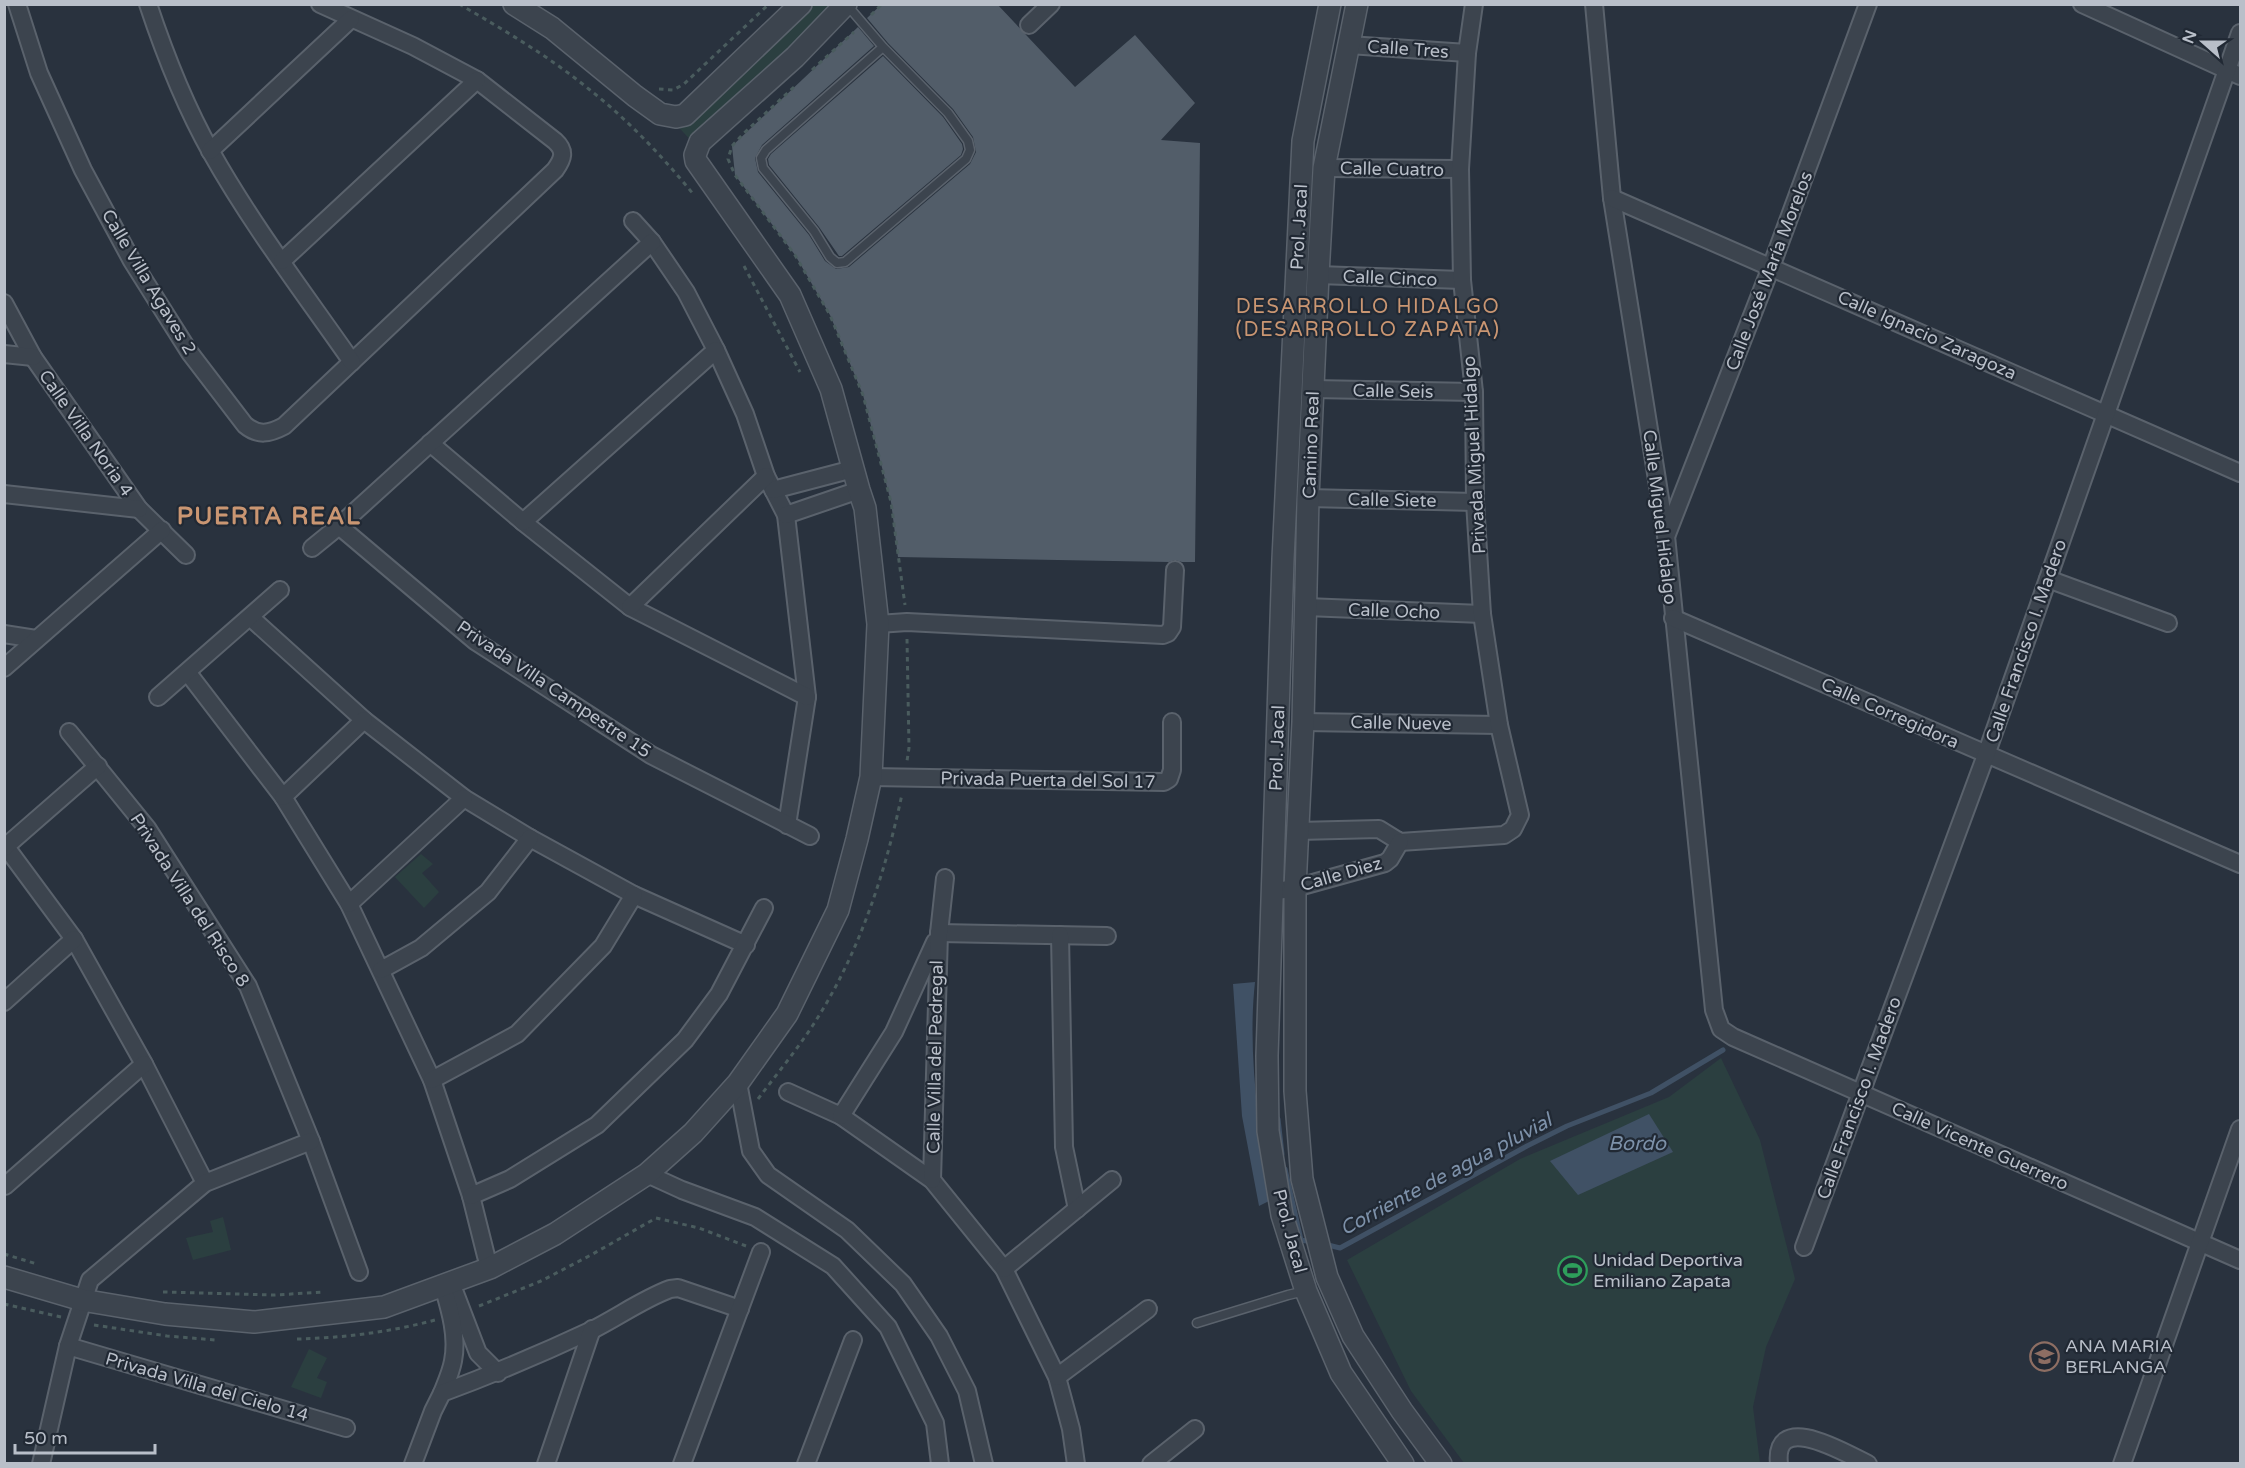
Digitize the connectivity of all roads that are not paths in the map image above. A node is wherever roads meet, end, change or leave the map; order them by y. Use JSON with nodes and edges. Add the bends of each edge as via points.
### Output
{"nodes":[{"id":1,"x":17,"y":4,"type":"edge"},
{"id":2,"x":148,"y":4,"type":"edge"},
{"id":3,"x":320,"y":4,"type":"edge"},
{"id":4,"x":514,"y":4,"type":"edge"},
{"id":5,"x":801,"y":4,"type":"edge"},
{"id":6,"x":846,"y":4,"type":"edge"},
{"id":7,"x":1051,"y":4,"type":"edge"},
{"id":8,"x":1330,"y":4,"type":"edge"},
{"id":9,"x":1357,"y":4,"type":"edge"},
{"id":10,"x":1474,"y":4,"type":"edge"},
{"id":11,"x":1594,"y":4,"type":"edge"},
{"id":12,"x":1868,"y":4,"type":"edge"},
{"id":13,"x":2082,"y":4,"type":"edge"},
{"id":14,"x":351,"y":19,"type":"junction"},
{"id":15,"x":1029,"y":25,"type":"dead end"},
{"id":16,"x":773,"y":32,"type":"junction"},
{"id":17,"x":2241,"y":33,"type":"edge"},
{"id":18,"x":1349,"y":45,"type":"junction"},
{"id":19,"x":883,"y":47,"type":"junction"},
{"id":20,"x":1467,"y":53,"type":"junction"},
{"id":21,"x":804,"y":64,"type":"junction"},
{"id":22,"x":2234,"y":73,"type":"edge"},
{"id":23,"x":477,"y":80,"type":"junction"},
{"id":24,"x":210,"y":151,"type":"junction"},
{"id":25,"x":1324,"y":168,"type":"junction"},
{"id":26,"x":1460,"y":170,"type":"junction"},
{"id":27,"x":1612,"y":198,"type":"junction"},
{"id":28,"x":633,"y":221,"type":"dead end"},
{"id":29,"x":652,"y":242,"type":"junction"},
{"id":30,"x":282,"y":261,"type":"junction"},
{"id":31,"x":1771,"y":267,"type":"junction"},
{"id":32,"x":1318,"y":275,"type":"junction"},
{"id":33,"x":1462,"y":280,"type":"junction"},
{"id":34,"x":4,"y":303,"type":"edge"},
{"id":35,"x":716,"y":350,"type":"junction"},
{"id":36,"x":4,"y":354,"type":"edge"},
{"id":37,"x":33,"y":357,"type":"junction"},
{"id":38,"x":351,"y":362,"type":"junction"},
{"id":39,"x":1313,"y":389,"type":"junction"},
{"id":40,"x":1474,"y":392,"type":"junction"},
{"id":41,"x":2105,"y":413,"type":"junction"},
{"id":42,"x":430,"y":443,"type":"junction"},
{"id":43,"x":844,"y":472,"type":"junction"},
{"id":44,"x":2241,"y":473,"type":"edge"},
{"id":45,"x":769,"y":483,"type":"junction"},
{"id":46,"x":849,"y":492,"type":"junction"},
{"id":47,"x":4,"y":494,"type":"edge"},
{"id":48,"x":1308,"y":498,"type":"junction"},
{"id":49,"x":1475,"y":502,"type":"junction"},
{"id":50,"x":139,"y":509,"type":"junction"},
{"id":51,"x":786,"y":515,"type":"junction"},
{"id":52,"x":523,"y":522,"type":"junction"},
{"id":53,"x":339,"y":526,"type":"junction"},
{"id":54,"x":162,"y":530,"type":"junction"},
{"id":55,"x":1666,"y":536,"type":"junction"},
{"id":56,"x":312,"y":548,"type":"dead end"},
{"id":57,"x":186,"y":555,"type":"dead end"},
{"id":58,"x":1175,"y":570,"type":"dead end"},
{"id":59,"x":2048,"y":579,"type":"junction"},
{"id":60,"x":280,"y":590,"type":"dead end"},
{"id":61,"x":630,"y":607,"type":"junction"},
{"id":62,"x":1306,"y":607,"type":"junction"},
{"id":63,"x":1482,"y":614,"type":"junction"},
{"id":64,"x":250,"y":617,"type":"junction"},
{"id":65,"x":1673,"y":618,"type":"junction"},
{"id":66,"x":2168,"y":623,"type":"dead end"},
{"id":67,"x":878,"y":624,"type":"junction"},
{"id":68,"x":4,"y":634,"type":"edge"},
{"id":69,"x":36,"y":639,"type":"junction"},
{"id":70,"x":4,"y":668,"type":"edge"},
{"id":71,"x":188,"y":673,"type":"junction"},
{"id":72,"x":158,"y":697,"type":"dead end"},
{"id":73,"x":807,"y":697,"type":"junction"},
{"id":74,"x":364,"y":720,"type":"junction"},
{"id":75,"x":1172,"y":722,"type":"dead end"},
{"id":76,"x":1303,"y":722,"type":"junction"},
{"id":77,"x":1499,"y":725,"type":"junction"},
{"id":78,"x":69,"y":732,"type":"dead end"},
{"id":79,"x":1986,"y":755,"type":"junction"},
{"id":80,"x":98,"y":766,"type":"junction"},
{"id":81,"x":871,"y":777,"type":"junction"},
{"id":82,"x":283,"y":797,"type":"junction"},
{"id":83,"x":464,"y":798,"type":"junction"},
{"id":84,"x":786,"y":825,"type":"junction"},
{"id":85,"x":1513,"y":829,"type":"joint"},
{"id":86,"x":1298,"y":831,"type":"junction"},
{"id":87,"x":810,"y":836,"type":"dead end"},
{"id":88,"x":530,"y":838,"type":"junction"},
{"id":89,"x":1400,"y":842,"type":"junction"},
{"id":90,"x":5,"y":848,"type":"edge"},
{"id":91,"x":2241,"y":864,"type":"edge"},
{"id":92,"x":945,"y":878,"type":"dead end"},
{"id":93,"x":1295,"y":888,"type":"junction"},
{"id":94,"x":1271,"y":892,"type":"junction"},
{"id":95,"x":634,"y":895,"type":"junction"},
{"id":96,"x":349,"y":904,"type":"junction"},
{"id":97,"x":764,"y":908,"type":"dead end"},
{"id":98,"x":939,"y":933,"type":"junction"},
{"id":99,"x":1060,"y":935,"type":"junction"},
{"id":100,"x":1107,"y":936,"type":"dead end"},
{"id":101,"x":74,"y":939,"type":"junction"},
{"id":102,"x":746,"y":945,"type":"junction"},
{"id":103,"x":381,"y":970,"type":"junction"},
{"id":104,"x":4,"y":1002,"type":"edge"},
{"id":105,"x":1721,"y":1029,"type":"joint"},
{"id":106,"x":144,"y":1064,"type":"junction"},
{"id":107,"x":432,"y":1080,"type":"junction"},
{"id":108,"x":738,"y":1083,"type":"junction"},
{"id":109,"x":788,"y":1092,"type":"dead end"},
{"id":110,"x":1860,"y":1093,"type":"junction"},
{"id":111,"x":841,"y":1116,"type":"junction"},
{"id":112,"x":2241,"y":1129,"type":"edge"},
{"id":113,"x":311,"y":1141,"type":"junction"},
{"id":114,"x":647,"y":1174,"type":"junction"},
{"id":115,"x":932,"y":1180,"type":"junction"},
{"id":116,"x":1112,"y":1180,"type":"dead end"},
{"id":117,"x":205,"y":1183,"type":"junction"},
{"id":118,"x":5,"y":1186,"type":"edge"},
{"id":119,"x":471,"y":1196,"type":"junction"},
{"id":120,"x":1077,"y":1209,"type":"junction"},
{"id":121,"x":2202,"y":1243,"type":"junction"},
{"id":122,"x":1804,"y":1247,"type":"dead end"},
{"id":123,"x":760,"y":1252,"type":"dead end"},
{"id":124,"x":2241,"y":1260,"type":"edge"},
{"id":125,"x":488,"y":1262,"type":"junction"},
{"id":126,"x":1004,"y":1269,"type":"junction"},
{"id":127,"x":359,"y":1272,"type":"dead end"},
{"id":128,"x":4,"y":1277,"type":"edge"},
{"id":129,"x":447,"y":1285,"type":"junction"},
{"id":130,"x":1306,"y":1291,"type":"junction"},
{"id":131,"x":82,"y":1300,"type":"junction"},
{"id":132,"x":740,"y":1309,"type":"junction"},
{"id":133,"x":1148,"y":1309,"type":"dead end"},
{"id":134,"x":456,"y":1313,"type":"junction"},
{"id":135,"x":1197,"y":1323,"type":"dead end"},
{"id":136,"x":592,"y":1329,"type":"junction"},
{"id":137,"x":853,"y":1340,"type":"dead end"},
{"id":138,"x":68,"y":1346,"type":"junction"},
{"id":139,"x":498,"y":1373,"type":"junction"},
{"id":140,"x":1057,"y":1377,"type":"junction"},
{"id":141,"x":442,"y":1393,"type":"junction"},
{"id":142,"x":346,"y":1428,"type":"dead end"},
{"id":143,"x":1195,"y":1429,"type":"dead end"},
{"id":144,"x":41,"y":1464,"type":"edge"},
{"id":145,"x":414,"y":1464,"type":"edge"},
{"id":146,"x":546,"y":1464,"type":"edge"},
{"id":147,"x":682,"y":1464,"type":"edge"},
{"id":148,"x":806,"y":1464,"type":"edge"},
{"id":149,"x":939,"y":1464,"type":"edge"},
{"id":150,"x":984,"y":1464,"type":"edge"},
{"id":151,"x":1076,"y":1464,"type":"edge"},
{"id":152,"x":1150,"y":1464,"type":"edge"},
{"id":153,"x":1403,"y":1464,"type":"edge"},
{"id":154,"x":1441,"y":1464,"type":"edge"},
{"id":155,"x":1779,"y":1464,"type":"edge"},
{"id":156,"x":1868,"y":1464,"type":"edge"},
{"id":157,"x":2122,"y":1464,"type":"edge"}],
"edges":[{"from":1,"to":38,"type":"street","name":"Calle Villa Agaves 2","via":[[39,73],[83,170],[132,261],[190,353],[245,426],[262,434],[284,426]]},
{"from":2,"to":24,"type":"street","via":[[165,56]]},
{"from":3,"to":14,"type":"street","name":"Calle Villa Agaves 2"},
{"from":4,"to":16,"type":"street","via":[[552,28],[635,96],[669,117],[685,115]]},
{"from":5,"to":16,"type":"street"},
{"from":6,"to":19,"type":"lane"},
{"from":6,"to":21,"type":"street"},
{"from":7,"to":15,"type":"street"},
{"from":8,"to":94,"type":"street","name":"Prol. Jacal","via":[[1303,141]]},
{"from":9,"to":18,"type":"street","name":"Camino Real"},
{"from":10,"to":20,"type":"street","name":"Privada Miguel Hidalgo"},
{"from":11,"to":27,"type":"street","name":"Calle Miguel Hidalgo"},
{"from":12,"to":31,"type":"street","name":"Calle José María Morelos"},
{"from":13,"to":22,"type":"street"},
{"from":14,"to":23,"type":"street","name":"Calle Villa Agaves 2"},
{"from":14,"to":24,"type":"street"},
{"from":16,"to":21,"type":"street"},
{"from":17,"to":22,"type":"street","name":"Calle Francisco I. Madero"},
{"from":18,"to":20,"type":"street","name":"Calle Tres"},
{"from":18,"to":25,"type":"street","name":"Camino Real"},
{"from":19,"to":19,"type":"lane","via":[[761,158],[763,168],[837,263],[845,262],[966,159],[970,150],[948,113]]},
{"from":20,"to":26,"type":"street","name":"Privada Miguel Hidalgo"},
{"from":21,"to":43,"type":"street","via":[[705,138],[697,147],[696,161],[790,295],[831,389]]},
{"from":22,"to":41,"type":"street","name":"Calle Francisco I. Madero"},
{"from":23,"to":30,"type":"street"},
{"from":23,"to":38,"type":"street","name":"Calle Villa Agaves 2","via":[[562,147],[560,163]]},
{"from":24,"to":30,"type":"street"},
{"from":25,"to":26,"type":"street","name":"Calle Cuatro"},
{"from":25,"to":32,"type":"street","name":"Camino Real"},
{"from":26,"to":33,"type":"street","name":"Privada Miguel Hidalgo"},
{"from":27,"to":31,"type":"street","name":"Calle Ignacio Zaragoza"},
{"from":27,"to":55,"type":"street","name":"Calle Miguel Hidalgo"},
{"from":28,"to":29,"type":"street"},
{"from":29,"to":35,"type":"street","via":[[686,292]]},
{"from":29,"to":42,"type":"street"},
{"from":30,"to":38,"type":"street"},
{"from":31,"to":41,"type":"street","name":"Calle Ignacio Zaragoza"},
{"from":31,"to":55,"type":"street","name":"Calle José María Morelos"},
{"from":32,"to":33,"type":"street","name":"Calle Cinco"},
{"from":32,"to":39,"type":"street","name":"Camino Real"},
{"from":33,"to":40,"type":"street","name":"Privada Miguel Hidalgo"},
{"from":34,"to":37,"type":"street","name":"Calle Villa Noria 4"},
{"from":35,"to":45,"type":"street","via":[[745,414]]},
{"from":35,"to":52,"type":"street"},
{"from":36,"to":37,"type":"street","name":"Calle Villa Noria 4"},
{"from":37,"to":50,"type":"street","name":"Calle Villa Noria 4"},
{"from":39,"to":40,"type":"street","name":"Calle Seis"},
{"from":39,"to":48,"type":"street","name":"Camino Real"},
{"from":40,"to":49,"type":"street","name":"Privada Miguel Hidalgo"},
{"from":41,"to":44,"type":"street","name":"Calle Ignacio Zaragoza"},
{"from":41,"to":59,"type":"street","name":"Calle Francisco I. Madero"},
{"from":42,"to":52,"type":"street"},
{"from":42,"to":53,"type":"street"},
{"from":43,"to":45,"type":"street"},
{"from":43,"to":46,"type":"street"},
{"from":45,"to":51,"type":"street"},
{"from":45,"to":61,"type":"street"},
{"from":46,"to":51,"type":"street"},
{"from":46,"to":67,"type":"street","via":[[866,508]]},
{"from":47,"to":50,"type":"street","name":"Calle Villa Noria 4"},
{"from":48,"to":49,"type":"street","name":"Calle Siete"},
{"from":48,"to":62,"type":"street","name":"Camino Real"},
{"from":49,"to":63,"type":"street","name":"Privada Miguel Hidalgo"},
{"from":50,"to":54,"type":"street","name":"Calle Villa Noria 4"},
{"from":51,"to":73,"type":"street"},
{"from":52,"to":61,"type":"street"},
{"from":53,"to":56,"type":"street"},
{"from":53,"to":84,"type":"street","name":"Privada Villa Campestre 15","via":[[474,641],[651,755]]},
{"from":54,"to":57,"type":"street","name":"Calle Villa Noria 4"},
{"from":54,"to":69,"type":"street"},
{"from":55,"to":65,"type":"street","name":"Calle Miguel Hidalgo"},
{"from":58,"to":67,"type":"street","via":[[1172,627],[1163,635],[907,622]]},
{"from":59,"to":66,"type":"street"},
{"from":59,"to":79,"type":"street","name":"Calle Francisco I. Madero"},
{"from":60,"to":64,"type":"street"},
{"from":61,"to":73,"type":"street"},
{"from":62,"to":63,"type":"street","name":"Calle Ocho"},
{"from":62,"to":76,"type":"street","name":"Camino Real"},
{"from":63,"to":77,"type":"street","name":"Privada Miguel Hidalgo"},
{"from":64,"to":71,"type":"street"},
{"from":64,"to":74,"type":"street"},
{"from":65,"to":79,"type":"street","name":"Calle Corregidora"},
{"from":65,"to":105,"type":"street","name":"Calle Miguel Hidalgo","via":[[1714,1010]]},
{"from":67,"to":81,"type":"street"},
{"from":68,"to":69,"type":"street"},
{"from":69,"to":70,"type":"street"},
{"from":71,"to":72,"type":"street"},
{"from":71,"to":82,"type":"street"},
{"from":73,"to":84,"type":"street"},
{"from":74,"to":82,"type":"street"},
{"from":74,"to":83,"type":"street"},
{"from":75,"to":81,"type":"street","name":"Privada Puerta del Sol 17","via":[[1172,770],[1164,782]]},
{"from":76,"to":77,"type":"street","name":"Calle Nueve"},
{"from":76,"to":86,"type":"street","name":"Camino Real"},
{"from":77,"to":85,"type":"street","name":"Privada Miguel Hidalgo","via":[[1520,815]]},
{"from":78,"to":80,"type":"street","name":"Privada Villa del Risco 8"},
{"from":79,"to":91,"type":"street","name":"Calle Corregidora"},
{"from":79,"to":110,"type":"street","name":"Calle Francisco I. Madero"},
{"from":80,"to":90,"type":"street"},
{"from":80,"to":113,"type":"street","name":"Privada Villa del Risco 8","via":[[147,828],[248,986]]},
{"from":81,"to":108,"type":"street","via":[[838,910],[787,1014]]},
{"from":82,"to":96,"type":"street"},
{"from":83,"to":88,"type":"street"},
{"from":83,"to":96,"type":"street"},
{"from":84,"to":87,"type":"street","name":"Privada Villa Campestre 15"},
{"from":85,"to":89,"type":"street","name":"Calle Diez","via":[[1504,835]]},
{"from":86,"to":89,"type":"street","name":"Calle Diez","via":[[1379,829]]},
{"from":86,"to":93,"type":"street","name":"Camino Real"},
{"from":88,"to":95,"type":"street"},
{"from":88,"to":103,"type":"street","via":[[488,892],[421,948]]},
{"from":89,"to":93,"type":"street","name":"Calle Diez","via":[[1385,863]]},
{"from":90,"to":101,"type":"street"},
{"from":92,"to":98,"type":"street","name":"Calle Villa del Pedregal"},
{"from":93,"to":94,"type":"street","name":"Calle Diez"},
{"from":93,"to":154,"type":"street","name":"Prol. Jacal","via":[[1295,1091],[1302,1179],[1327,1277],[1353,1336]]},
{"from":94,"to":130,"type":"street","name":"Prol. Jacal","via":[[1268,1131],[1282,1215]]},
{"from":95,"to":102,"type":"street"},
{"from":95,"to":107,"type":"street","via":[[603,946],[517,1034]]},
{"from":96,"to":103,"type":"street"},
{"from":97,"to":102,"type":"street"},
{"from":98,"to":99,"type":"street"},
{"from":98,"to":111,"type":"street","name":"Calle Villa del Pedregal","via":[[894,1032]]},
{"from":98,"to":115,"type":"street","name":"Calle Villa del Pedregal"},
{"from":99,"to":100,"type":"street"},
{"from":99,"to":120,"type":"street","via":[[1064,1147]]},
{"from":101,"to":104,"type":"street"},
{"from":101,"to":106,"type":"street"},
{"from":102,"to":119,"type":"street","via":[[685,1040],[597,1125],[510,1179]]},
{"from":103,"to":107,"type":"street"},
{"from":105,"to":110,"type":"street","name":"Calle Vicente Guerrero"},
{"from":106,"to":117,"type":"street"},
{"from":106,"to":118,"type":"street"},
{"from":107,"to":119,"type":"street"},
{"from":108,"to":114,"type":"street","via":[[693,1133]]},
{"from":108,"to":150,"type":"street","via":[[751,1151],[768,1175],[847,1230],[903,1284],[939,1336],[967,1391]]},
{"from":109,"to":111,"type":"street","name":"Calle Villa del Pedregal"},
{"from":110,"to":121,"type":"street","name":"Calle Vicente Guerrero"},
{"from":110,"to":122,"type":"street","name":"Calle Francisco I. Madero"},
{"from":111,"to":115,"type":"street","name":"Calle Villa del Pedregal"},
{"from":112,"to":121,"type":"street"},
{"from":113,"to":117,"type":"street"},
{"from":113,"to":127,"type":"street","name":"Privada Villa del Risco 8"},
{"from":114,"to":125,"type":"street","via":[[555,1234]]},
{"from":114,"to":149,"type":"street","via":[[755,1217],[833,1266],[888,1327],[935,1423]]},
{"from":115,"to":126,"type":"street","name":"Calle Villa del Pedregal"},
{"from":116,"to":120,"type":"street"},
{"from":117,"to":131,"type":"street","via":[[90,1280]]},
{"from":119,"to":125,"type":"street"},
{"from":120,"to":126,"type":"street"},
{"from":121,"to":124,"type":"street","name":"Calle Vicente Guerrero"},
{"from":121,"to":157,"type":"street"},
{"from":123,"to":132,"type":"street"},
{"from":125,"to":129,"type":"street"},
{"from":126,"to":140,"type":"street","name":"Calle Villa del Pedregal"},
{"from":128,"to":131,"type":"street"},
{"from":129,"to":131,"type":"street","via":[[384,1307],[254,1322],[165,1314]]},
{"from":129,"to":134,"type":"street"},
{"from":130,"to":135,"type":"lane"},
{"from":130,"to":153,"type":"street","name":"Prol. Jacal","via":[[1341,1373]]},
{"from":131,"to":138,"type":"street"},
{"from":132,"to":136,"type":"street","via":[[678,1288],[670,1289]]},
{"from":132,"to":147,"type":"street"},
{"from":133,"to":140,"type":"street"},
{"from":134,"to":139,"type":"street","via":[[478,1353]]},
{"from":134,"to":141,"type":"street","via":[[453,1364]]},
{"from":136,"to":139,"type":"street"},
{"from":136,"to":146,"type":"street"},
{"from":137,"to":148,"type":"street"},
{"from":138,"to":142,"type":"street","name":"Privada Villa del Cielo 14"},
{"from":138,"to":144,"type":"street"},
{"from":139,"to":141,"type":"street"},
{"from":140,"to":151,"type":"street","name":"Calle Villa del Pedregal"},
{"from":141,"to":145,"type":"street"},
{"from":143,"to":152,"type":"street"},
{"from":155,"to":156,"type":"street","via":[[1781,1445],[1798,1435]]}]}
